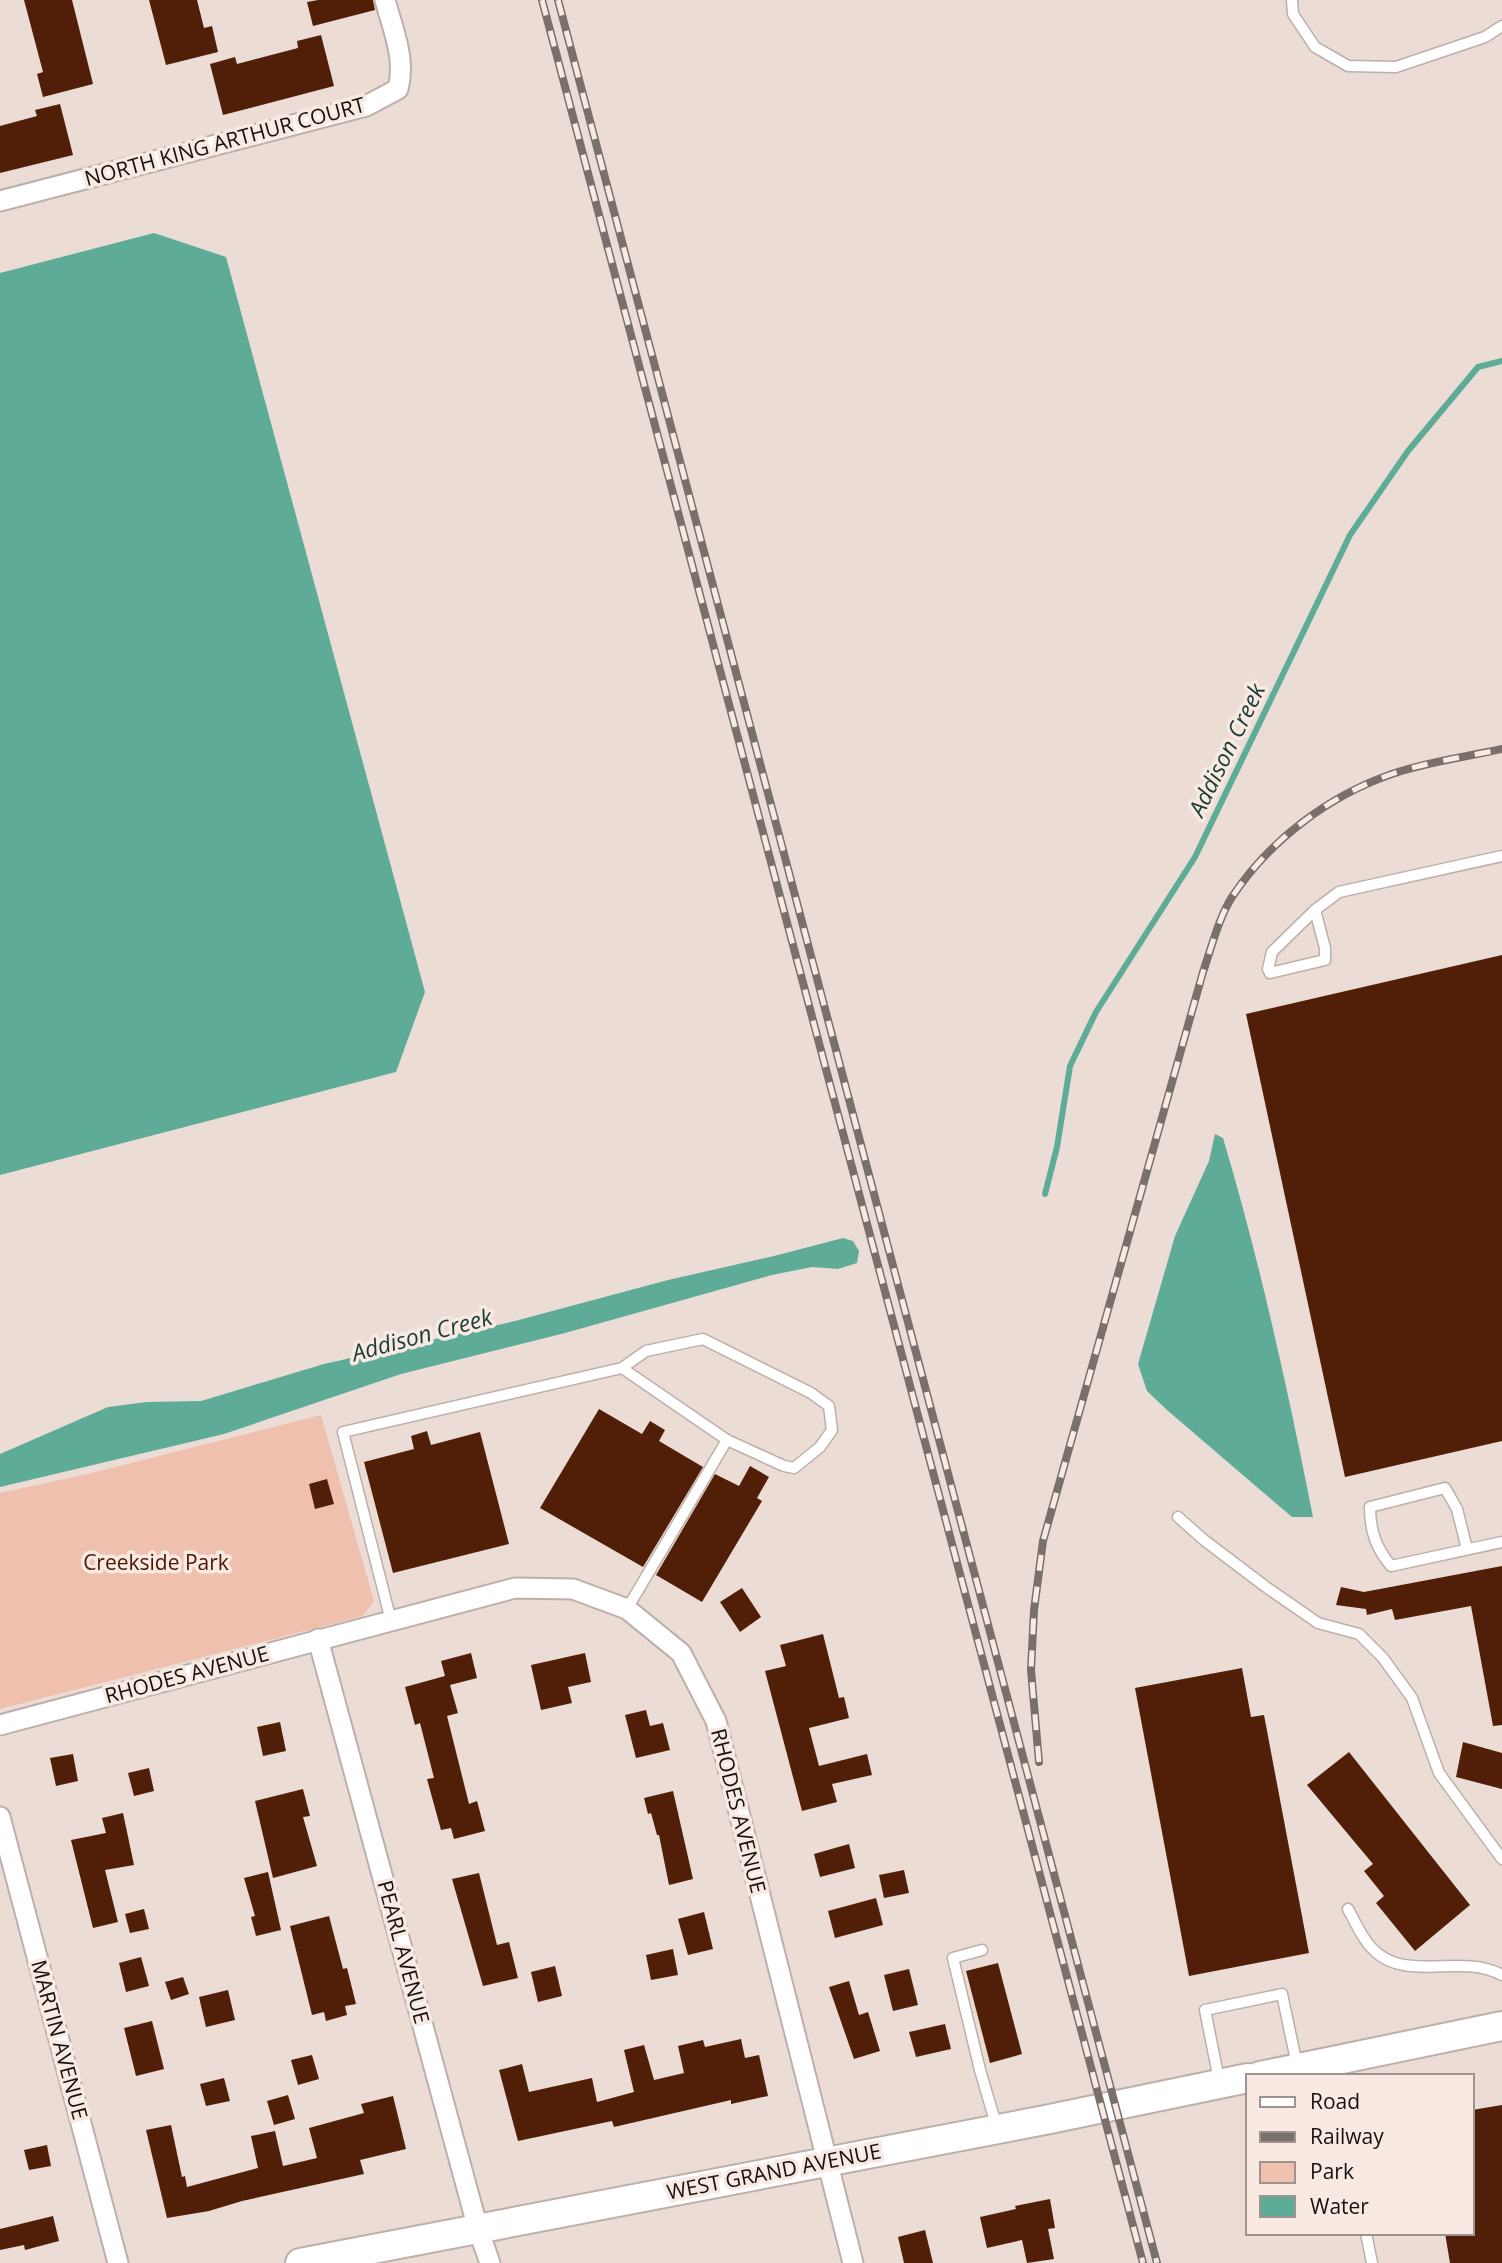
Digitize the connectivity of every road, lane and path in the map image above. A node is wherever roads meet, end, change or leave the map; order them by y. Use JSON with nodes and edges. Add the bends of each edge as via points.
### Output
{"nodes":[{"id":1,"x":385,"y":0,"type":"edge"},
{"id":2,"x":1292,"y":0,"type":"edge"},
{"id":3,"x":1502,"y":26,"type":"edge"},
{"id":4,"x":0,"y":201,"type":"edge"},
{"id":5,"x":1502,"y":856,"type":"edge"},
{"id":6,"x":1315,"y":910,"type":"junction"},
{"id":7,"x":622,"y":1368,"type":"junction"},
{"id":8,"x":727,"y":1440,"type":"junction"},
{"id":9,"x":1178,"y":1517,"type":"dead end"},
{"id":10,"x":1502,"y":1542,"type":"edge"},
{"id":11,"x":1467,"y":1549,"type":"junction"},
{"id":12,"x":627,"y":1609,"type":"junction"},
{"id":13,"x":391,"y":1620,"type":"junction"},
{"id":14,"x":318,"y":1639,"type":"junction"},
{"id":15,"x":0,"y":1725,"type":"edge"},
{"id":16,"x":0,"y":1817,"type":"edge"},
{"id":17,"x":1502,"y":1859,"type":"edge"},
{"id":18,"x":1348,"y":1909,"type":"dead end"},
{"id":19,"x":982,"y":1950,"type":"dead end"},
{"id":20,"x":1502,"y":1975,"type":"edge"},
{"id":21,"x":1502,"y":2026,"type":"edge"},
{"id":22,"x":1298,"y":2068,"type":"junction"},
{"id":23,"x":1270,"y":2074,"type":"edge"},
{"id":24,"x":1246,"y":2078,"type":"edge"},
{"id":25,"x":1220,"y":2084,"type":"junction"},
{"id":26,"x":997,"y":2129,"type":"junction"},
{"id":27,"x":828,"y":2161,"type":"junction"},
{"id":28,"x":478,"y":2229,"type":"junction"},
{"id":29,"x":1366,"y":2235,"type":"edge"},
{"id":30,"x":118,"y":2263,"type":"edge"},
{"id":31,"x":300,"y":2263,"type":"edge"},
{"id":32,"x":490,"y":2263,"type":"edge"},
{"id":33,"x":853,"y":2263,"type":"edge"},
{"id":34,"x":1372,"y":2263,"type":"edge"}],
"edges":[{"from":1,"to":4,"type":"street","name":"NORTH KING ARTHUR COURT","via":[[402,73],[398,89],[385,98]]},
{"from":2,"to":3,"type":"lane","via":[[1293,14],[1314,47],[1348,65],[1396,67],[1485,37]]},
{"from":5,"to":6,"type":"lane","via":[[1339,892]]},
{"from":6,"to":6,"type":"lane","via":[[1272,952],[1270,973],[1325,960]]},
{"from":7,"to":8,"type":"lane"},
{"from":7,"to":8,"type":"lane","via":[[646,1351],[703,1339],[829,1406],[832,1430],[820,1447],[794,1468]]},
{"from":7,"to":13,"type":"lane","via":[[343,1433]]},
{"from":8,"to":12,"type":"lane"},
{"from":9,"to":17,"type":"lane","via":[[1318,1623],[1359,1634],[1383,1658],[1412,1698],[1439,1773]]},
{"from":10,"to":11,"type":"lane"},
{"from":11,"to":11,"type":"lane","via":[[1391,1566],[1378,1550],[1370,1507],[1445,1488],[1457,1509]]},
{"from":12,"to":13,"type":"street","name":"RHODES AVENUE","via":[[573,1590],[515,1588]]},
{"from":12,"to":27,"type":"street","name":"RHODES AVENUE","via":[[681,1653],[716,1721]]},
{"from":13,"to":14,"type":"street","name":"RHODES AVENUE"},
{"from":14,"to":15,"type":"street","name":"RHODES AVENUE"},
{"from":14,"to":28,"type":"street","name":"PEARL AVENUE"},
{"from":16,"to":30,"type":"street","name":"MARTIN AVENUE"},
{"from":18,"to":20,"type":"lane","via":[[1365,1940],[1392,1962],[1403,1966],[1471,1965]]},
{"from":19,"to":26,"type":"lane","via":[[953,1958]]},
{"from":21,"to":22,"type":"main road","via":[[1334,2065]]},
{"from":22,"to":23,"type":"main road"},
{"from":22,"to":25,"type":"lane","via":[[1282,1994],[1205,2010]]},
{"from":24,"to":25,"type":"main road","name":"WEST GRAND AVENUE"},
{"from":25,"to":26,"type":"main road","name":"WEST GRAND AVENUE"},
{"from":26,"to":27,"type":"main road","name":"WEST GRAND AVENUE"},
{"from":27,"to":28,"type":"main road","name":"WEST GRAND AVENUE"},
{"from":27,"to":33,"type":"street","name":"RHODES AVENUE"},
{"from":28,"to":31,"type":"main road","name":"WEST GRAND AVENUE"},
{"from":28,"to":32,"type":"street","name":"PEARL AVENUE"},
{"from":29,"to":34,"type":"lane"}]}
